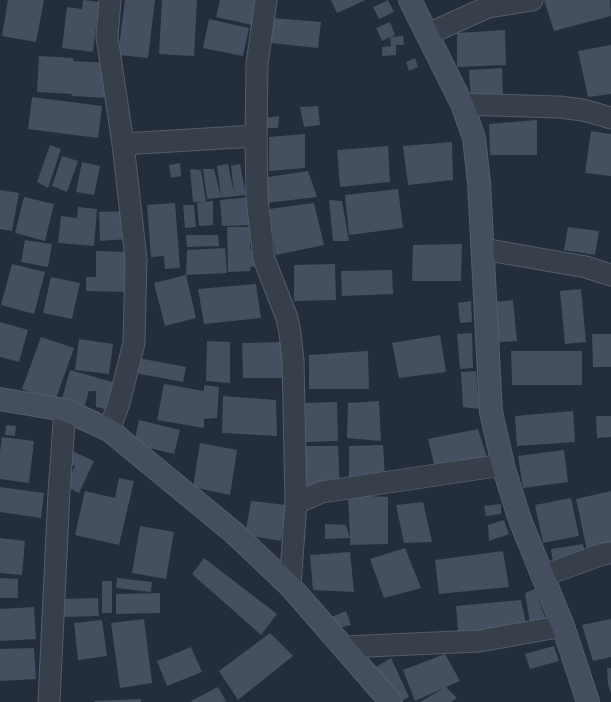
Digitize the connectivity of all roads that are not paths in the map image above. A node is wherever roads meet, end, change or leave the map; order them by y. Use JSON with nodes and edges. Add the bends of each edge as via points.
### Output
{"nodes":[{"id":1,"x":110,"y":0,"type":"edge"},
{"id":2,"x":266,"y":0,"type":"edge"},
{"id":3,"x":410,"y":0,"type":"edge"},
{"id":4,"x":532,"y":0,"type":"edge"},
{"id":5,"x":428,"y":34,"type":"junction"},
{"id":6,"x":462,"y":104,"type":"junction"},
{"id":7,"x":611,"y":118,"type":"edge"},
{"id":8,"x":256,"y":136,"type":"junction"},
{"id":9,"x":122,"y":144,"type":"junction"},
{"id":10,"x":483,"y":248,"type":"junction"},
{"id":11,"x":611,"y":275,"type":"edge"},
{"id":12,"x":0,"y":399,"type":"edge"},
{"id":13,"x":65,"y":410,"type":"junction"},
{"id":14,"x":109,"y":430,"type":"junction"},
{"id":15,"x":503,"y":466,"type":"junction"},
{"id":16,"x":296,"y":503,"type":"junction"},
{"id":17,"x":611,"y":553,"type":"edge"},
{"id":18,"x":542,"y":576,"type":"junction"},
{"id":19,"x":290,"y":586,"type":"junction"},
{"id":20,"x":562,"y":626,"type":"junction"},
{"id":21,"x":345,"y":647,"type":"junction"},
{"id":22,"x":49,"y":702,"type":"edge"},
{"id":23,"x":391,"y":702,"type":"edge"},
{"id":24,"x":588,"y":702,"type":"edge"}],
"edges":[{"from":1,"to":9,"type":"street","via":[[107,37]]},
{"from":2,"to":8,"type":"street","via":[[257,64]]},
{"from":3,"to":5,"type":"street"},
{"from":4,"to":5,"type":"street","via":[[488,7]]},
{"from":5,"to":6,"type":"street"},
{"from":6,"to":7,"type":"street","via":[[559,107],[583,110]]},
{"from":6,"to":10,"type":"street","via":[[474,138]]},
{"from":8,"to":9,"type":"street"},
{"from":8,"to":16,"type":"street","via":[[257,198],[264,259],[287,318],[290,333],[293,361]]},
{"from":9,"to":14,"type":"street","via":[[136,259],[134,343],[119,403]]},
{"from":10,"to":11,"type":"street","via":[[586,267]]},
{"from":10,"to":15,"type":"street","via":[[491,412]]},
{"from":12,"to":13,"type":"street"},
{"from":13,"to":14,"type":"street"},
{"from":13,"to":22,"type":"street"},
{"from":14,"to":19,"type":"street","via":[[232,532]]},
{"from":15,"to":16,"type":"street","via":[[322,492]]},
{"from":15,"to":18,"type":"street","via":[[520,520]]},
{"from":16,"to":19,"type":"street"},
{"from":17,"to":18,"type":"street"},
{"from":18,"to":20,"type":"street"},
{"from":19,"to":21,"type":"street"},
{"from":20,"to":21,"type":"street","via":[[479,642]]},
{"from":20,"to":24,"type":"street"},
{"from":21,"to":23,"type":"street"}]}
